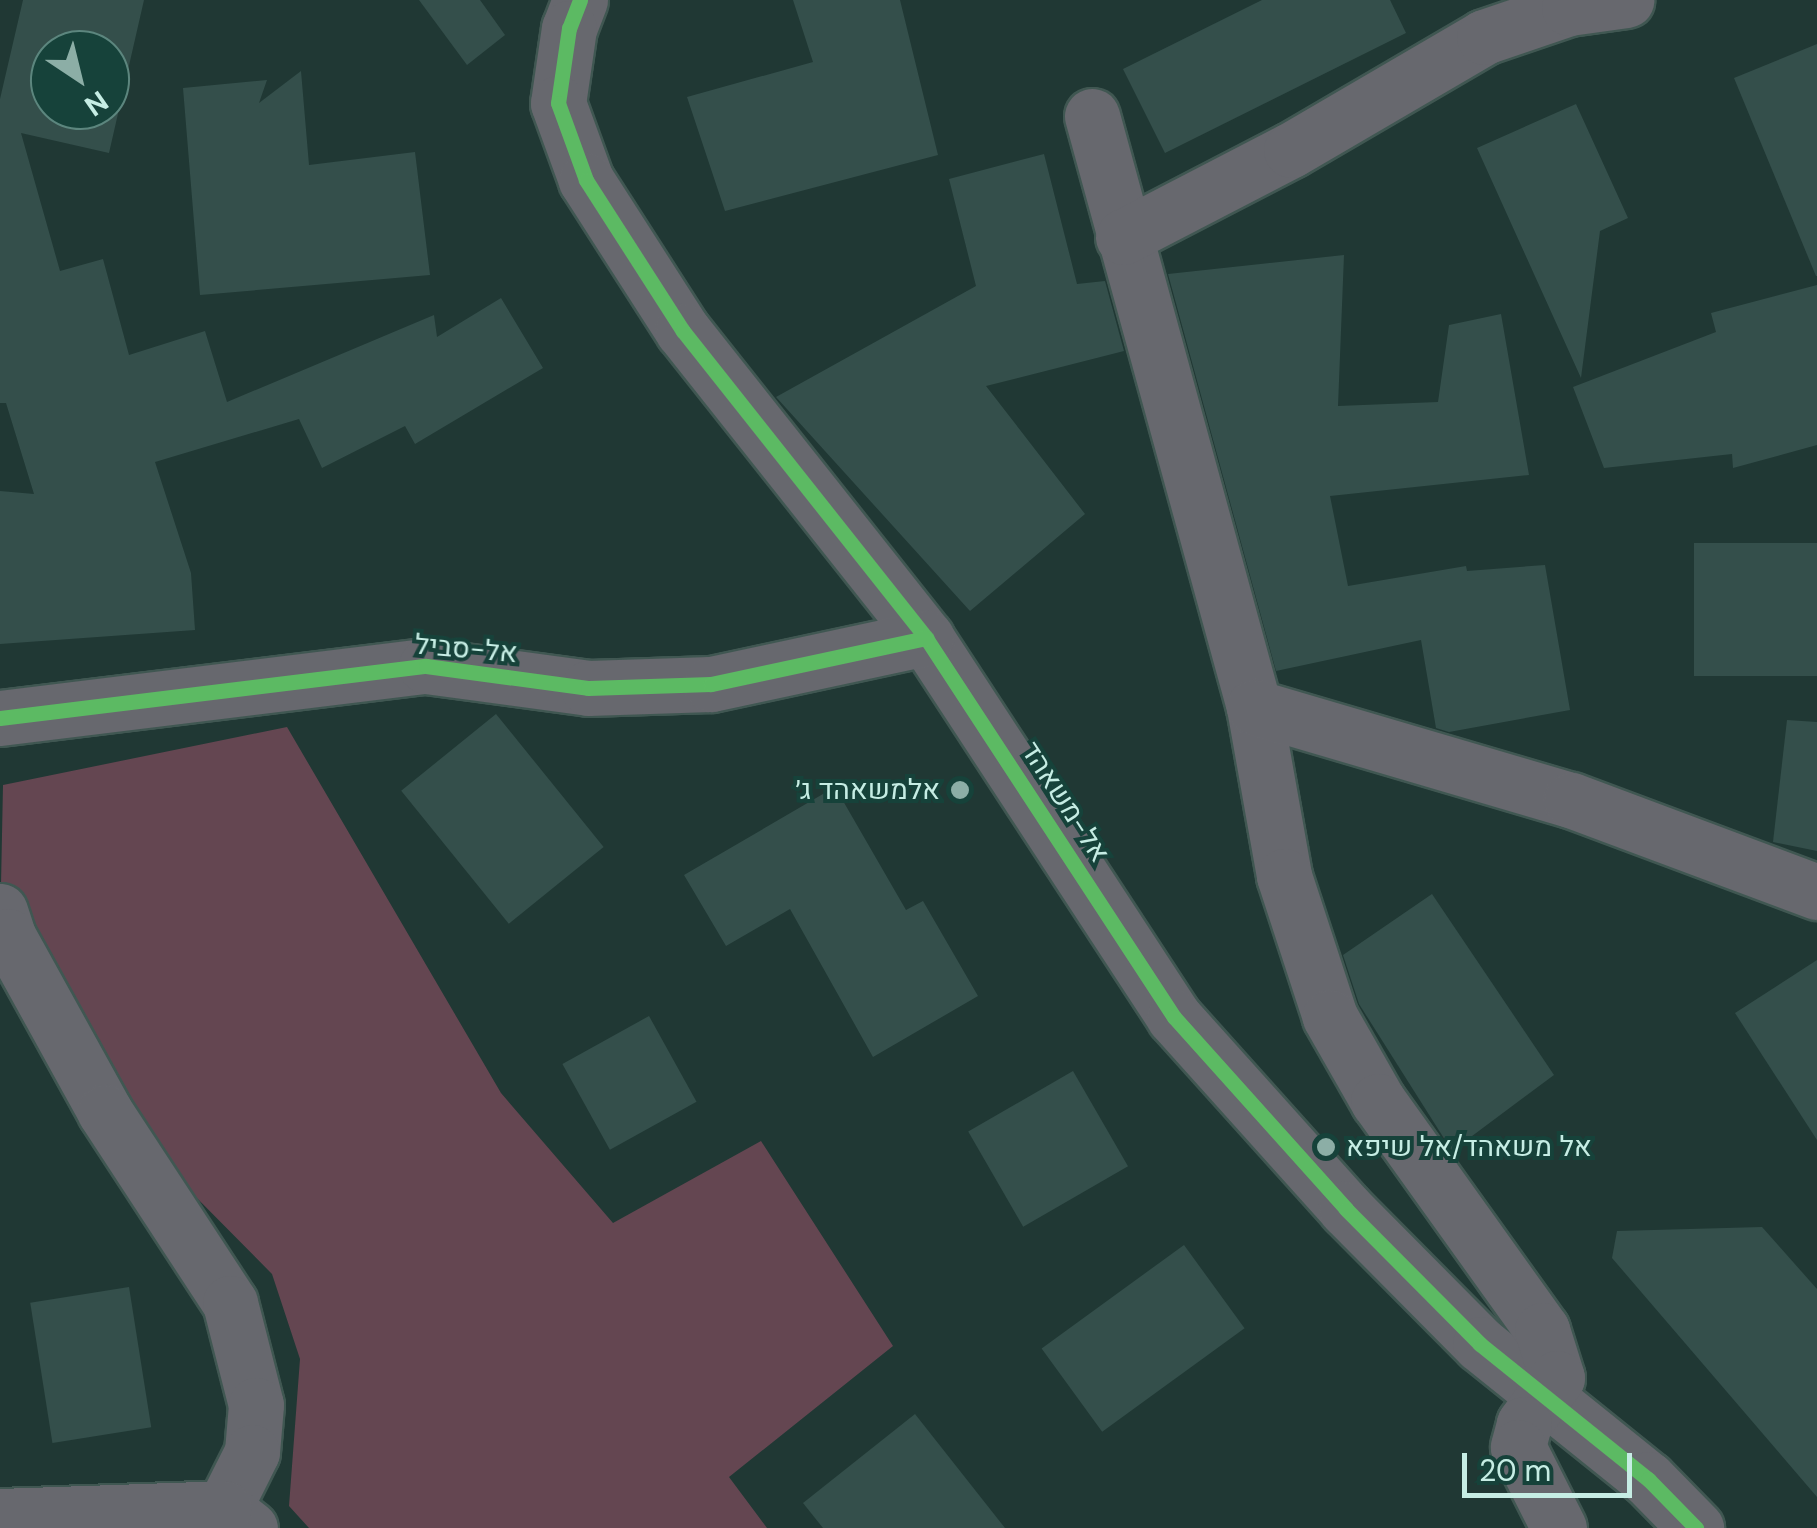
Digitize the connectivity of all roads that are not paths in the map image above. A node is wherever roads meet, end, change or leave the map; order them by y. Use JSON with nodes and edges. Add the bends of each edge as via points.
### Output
{"nodes":[{"id":1,"x":580,"y":0,"type":"edge"},
{"id":2,"x":1626,"y":0,"type":"edge"},
{"id":3,"x":1092,"y":116,"type":"dead end"},
{"id":4,"x":1123,"y":237,"type":"junction"},
{"id":5,"x":926,"y":638,"type":"junction"},
{"id":6,"x":1254,"y":706,"type":"junction"},
{"id":7,"x":0,"y":718,"type":"edge"},
{"id":8,"x":1817,"y":892,"type":"edge"},
{"id":9,"x":0,"y":911,"type":"edge"},
{"id":10,"x":1546,"y":1393,"type":"junction"},
{"id":11,"x":0,"y":1516,"type":"edge"},
{"id":12,"x":237,"y":1518,"type":"edge"},
{"id":13,"x":1559,"y":1528,"type":"edge"},
{"id":14,"x":1696,"y":1528,"type":"edge"}],
"edges":[{"from":1,"to":5,"type":"street","name":"אל-משאהד","via":[[558,104],[586,180],[682,331]]},
{"from":2,"to":4,"type":"street","via":[[1569,8],[1484,37],[1292,150]]},
{"from":3,"to":4,"type":"street"},
{"from":4,"to":6,"type":"street"},
{"from":5,"to":7,"type":"street","name":"אל-סביל","via":[[711,684],[588,688],[426,666]]},
{"from":5,"to":10,"type":"street","name":"אל-משאהד","via":[[1174,1017],[1346,1210],[1480,1344]]},
{"from":6,"to":8,"type":"street","via":[[1572,800]]},
{"from":6,"to":10,"type":"street","via":[[1284,876],[1330,1017],[1378,1101],[1542,1330],[1557,1365]]},
{"from":9,"to":12,"type":"street","via":[[106,1112],[230,1303],[256,1406]]},
{"from":10,"to":13,"type":"street","via":[[1524,1424],[1518,1447]]},
{"from":10,"to":14,"type":"street","name":"אל-משאהד"},
{"from":11,"to":12,"type":"street"}]}
